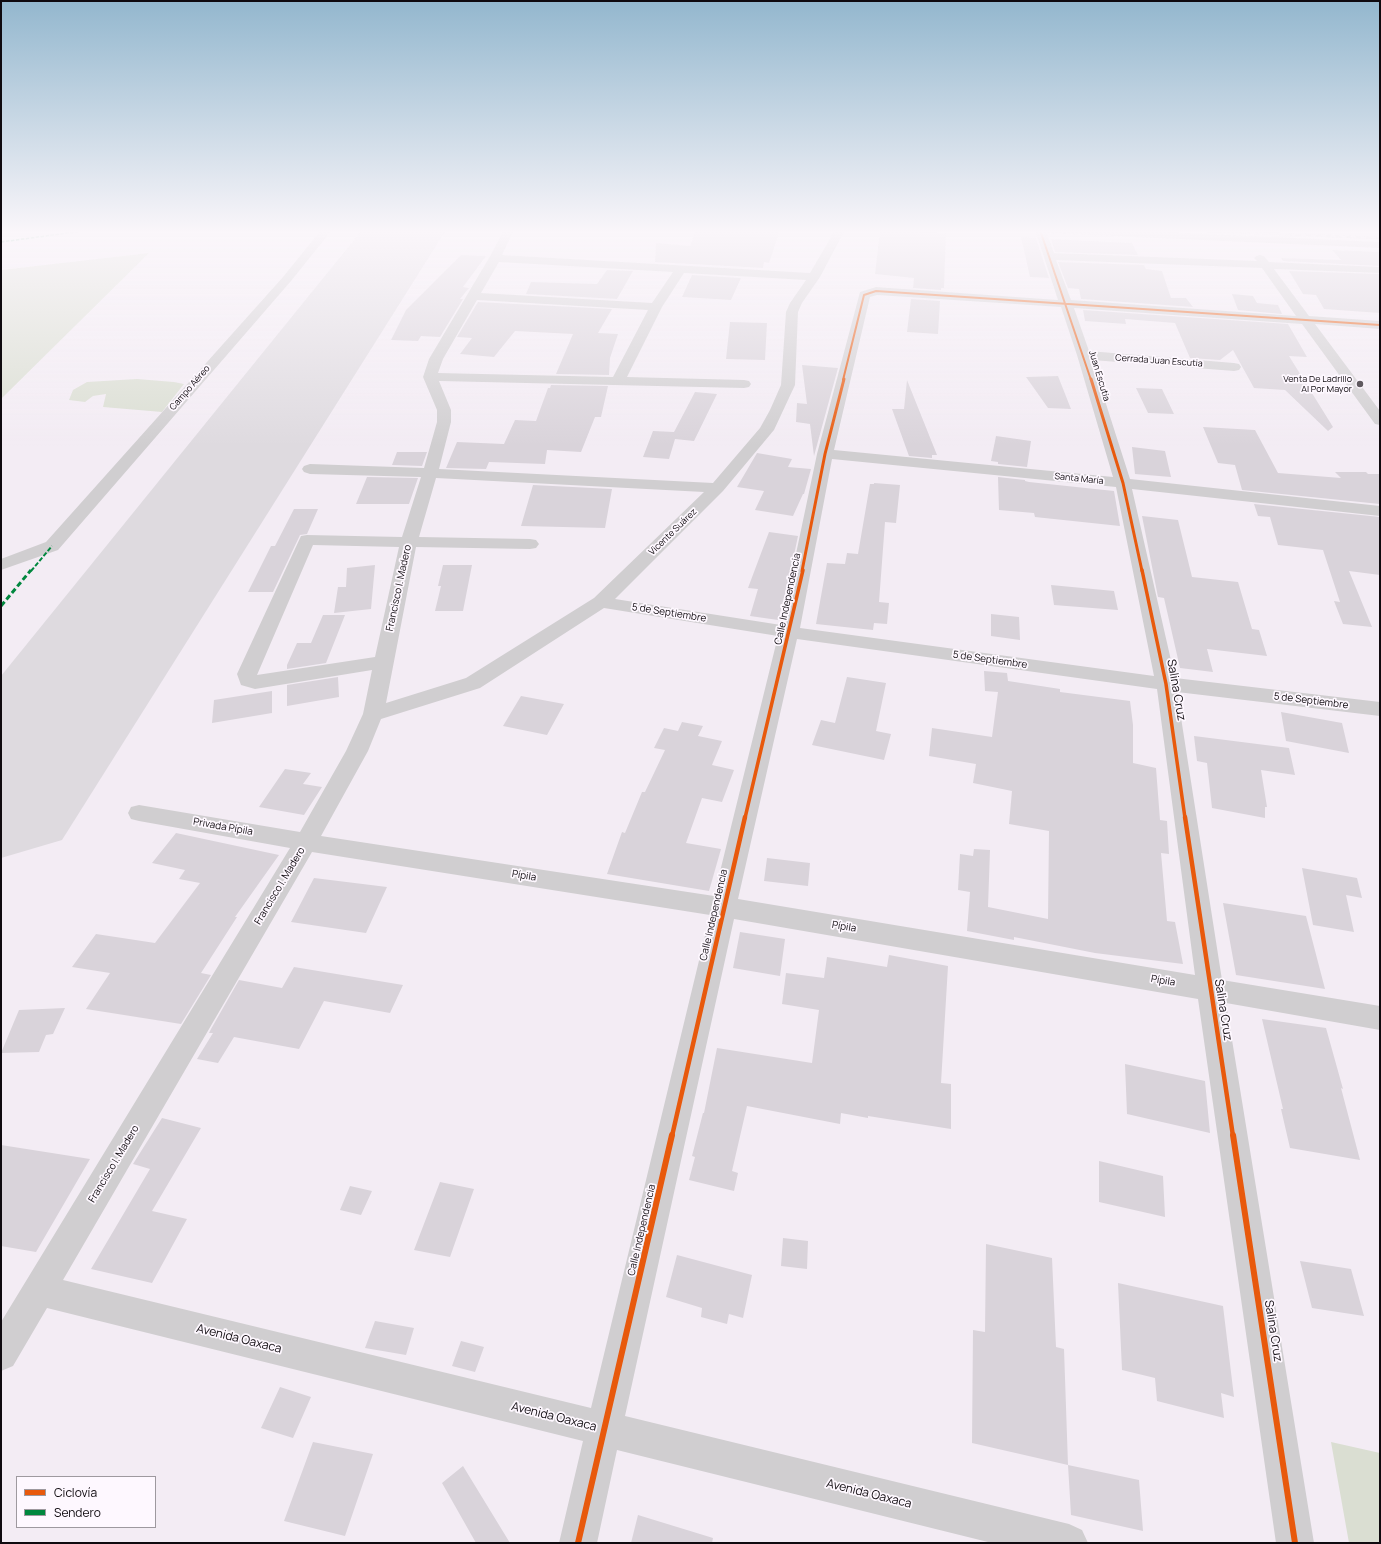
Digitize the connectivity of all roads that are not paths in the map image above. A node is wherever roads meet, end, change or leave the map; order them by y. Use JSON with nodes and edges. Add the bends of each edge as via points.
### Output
{"nodes":[{"id":1,"x":267,"y":302,"type":"edge"},
{"id":2,"x":469,"y":302,"type":"edge"},
{"id":3,"x":574,"y":302,"type":"edge"},
{"id":4,"x":659,"y":302,"type":"edge"},
{"id":5,"x":798,"y":302,"type":"edge"},
{"id":6,"x":862,"y":302,"type":"edge"},
{"id":7,"x":1026,"y":302,"type":"edge"},
{"id":8,"x":1065,"y":302,"type":"edge"},
{"id":9,"x":1293,"y":302,"type":"edge"},
{"id":10,"x":1066,"y":305,"type":"junction"},
{"id":11,"x":656,"y":307,"type":"junction"},
{"id":12,"x":1306,"y":321,"type":"junction"},
{"id":13,"x":1380,"y":325,"type":"edge"},
{"id":14,"x":1084,"y":355,"type":"junction"},
{"id":15,"x":1234,"y":367,"type":"dead end"},
{"id":16,"x":430,"y":377,"type":"junction"},
{"id":17,"x":618,"y":381,"type":"junction"},
{"id":18,"x":744,"y":384,"type":"dead end"},
{"id":19,"x":1380,"y":421,"type":"edge"},
{"id":20,"x":825,"y":454,"type":"junction"},
{"id":21,"x":310,"y":469,"type":"dead end"},
{"id":22,"x":430,"y":473,"type":"junction"},
{"id":23,"x":1123,"y":483,"type":"junction"},
{"id":24,"x":717,"y":488,"type":"junction"},
{"id":25,"x":1380,"y":511,"type":"edge"},
{"id":26,"x":409,"y":541,"type":"junction"},
{"id":27,"x":530,"y":544,"type":"dead end"},
{"id":28,"x":1,"y":565,"type":"edge"},
{"id":29,"x":601,"y":602,"type":"junction"},
{"id":30,"x":789,"y":632,"type":"junction"},
{"id":31,"x":383,"y":662,"type":"junction"},
{"id":32,"x":1166,"y":684,"type":"junction"},
{"id":33,"x":1380,"y":709,"type":"edge"},
{"id":34,"x":373,"y":714,"type":"junction"},
{"id":35,"x":139,"y":813,"type":"dead end"},
{"id":36,"x":306,"y":842,"type":"junction"},
{"id":37,"x":724,"y":907,"type":"junction"},
{"id":38,"x":1210,"y":988,"type":"junction"},
{"id":39,"x":1380,"y":1018,"type":"edge"},
{"id":40,"x":39,"y":1290,"type":"junction"},
{"id":41,"x":1,"y":1354,"type":"edge"},
{"id":42,"x":604,"y":1429,"type":"junction"},
{"id":43,"x":578,"y":1543,"type":"edge"},
{"id":44,"x":1069,"y":1543,"type":"edge"},
{"id":45,"x":1295,"y":1543,"type":"edge"}],
"edges":[{"from":1,"to":28,"type":"street","name":"Campo Aéreo","via":[[52,546]]},
{"from":2,"to":16,"type":"street","via":[[436,359]]},
{"from":3,"to":11,"type":"street"},
{"from":4,"to":11,"type":"street"},
{"from":5,"to":24,"type":"street","name":"Vicente Suárez","via":[[792,312],[788,385],[767,430]]},
{"from":6,"to":20,"type":"street","name":"Calle Independencia"},
{"from":7,"to":10,"type":"street","name":"Calle Independencia"},
{"from":8,"to":10,"type":"street","name":"Juan Escutia"},
{"from":9,"to":12,"type":"street"},
{"from":10,"to":12,"type":"street"},
{"from":10,"to":14,"type":"street","name":"Juan Escutia"},
{"from":11,"to":17,"type":"street"},
{"from":12,"to":13,"type":"street"},
{"from":12,"to":19,"type":"street"},
{"from":14,"to":15,"type":"street","name":"Cerrada Juan Escutia"},
{"from":14,"to":23,"type":"street","name":"Juan Escutia"},
{"from":16,"to":17,"type":"street"},
{"from":16,"to":22,"type":"street","name":"Francisco I. Madero","via":[[444,410],[444,422]]},
{"from":17,"to":18,"type":"street"},
{"from":20,"to":23,"type":"street","name":"Santa María"},
{"from":20,"to":30,"type":"street","name":"Calle Independencia"},
{"from":21,"to":22,"type":"street"},
{"from":22,"to":24,"type":"street"},
{"from":22,"to":26,"type":"street","name":"Francisco I. Madero"},
{"from":23,"to":25,"type":"street","name":"Santa María"},
{"from":23,"to":32,"type":"street","name":"Salina Cruz"},
{"from":24,"to":29,"type":"street","name":"Vicente Suárez"},
{"from":26,"to":27,"type":"street"},
{"from":26,"to":31,"type":"street","name":"Francisco I. Madero"},
{"from":26,"to":31,"type":"street","via":[[307,540],[247,674],[248,680],[255,682]]},
{"from":29,"to":30,"type":"street","name":"5 de Septiembre"},
{"from":29,"to":34,"type":"street","name":"Vicente Suárez","via":[[473,683]]},
{"from":30,"to":32,"type":"street","name":"5 de Septiembre"},
{"from":30,"to":37,"type":"street","name":"Calle Independencia"},
{"from":31,"to":34,"type":"street","name":"Francisco I. Madero"},
{"from":32,"to":33,"type":"street","name":"5 de Septiembre"},
{"from":32,"to":38,"type":"street","name":"Salina Cruz"},
{"from":34,"to":36,"type":"street","name":"Francisco I. Madero","via":[[357,751]]},
{"from":35,"to":36,"type":"street","name":"Privada Pípila"},
{"from":36,"to":37,"type":"street","name":"Pípila"},
{"from":36,"to":40,"type":"street","name":"Francisco I. Madero"},
{"from":37,"to":38,"type":"street","name":"Pípila"},
{"from":37,"to":42,"type":"street","name":"Calle Independencia"},
{"from":38,"to":39,"type":"street","name":"Pípila"},
{"from":38,"to":45,"type":"street","name":"Salina Cruz"},
{"from":40,"to":41,"type":"street","name":"Francisco I. Madero"},
{"from":40,"to":42,"type":"street","name":"Avenida Oaxaca"},
{"from":42,"to":43,"type":"street","name":"Calle Independencia"},
{"from":42,"to":44,"type":"street","name":"Avenida Oaxaca"}]}
